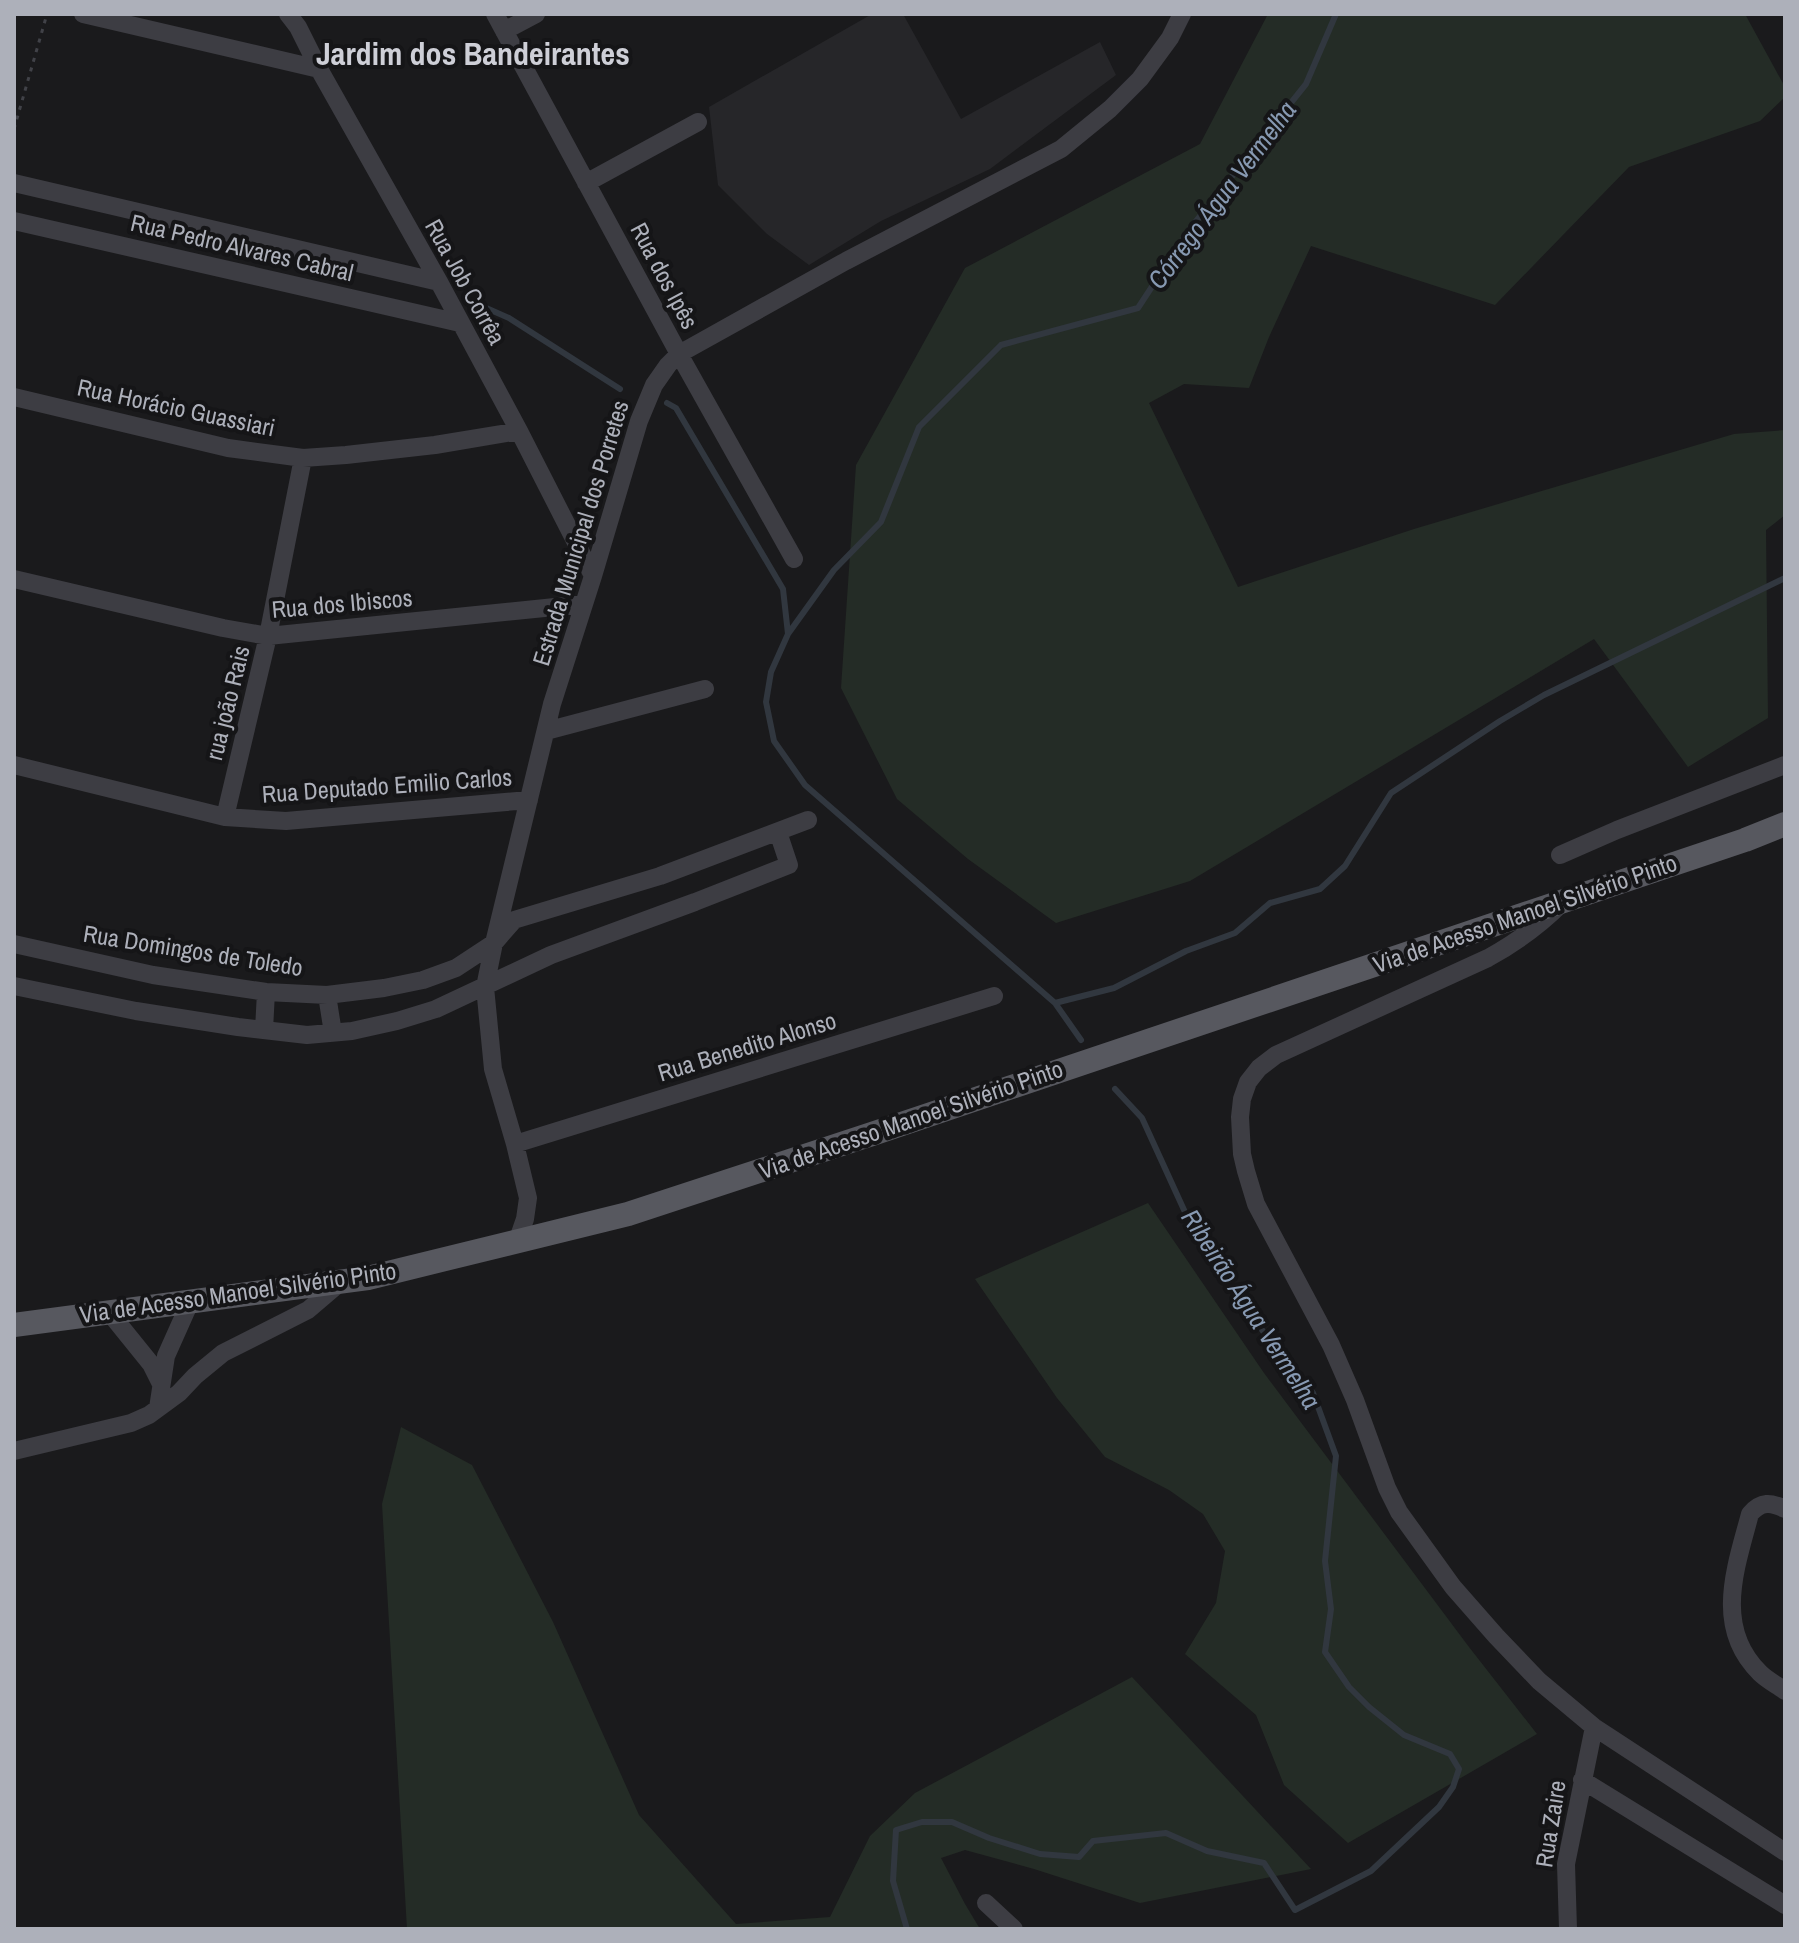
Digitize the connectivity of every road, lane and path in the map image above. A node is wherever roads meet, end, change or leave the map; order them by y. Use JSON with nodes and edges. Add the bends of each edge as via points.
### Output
{"nodes":[{"id":1,"x":47,"y":14,"type":"edge"},
{"id":2,"x":83,"y":14,"type":"edge"},
{"id":3,"x":288,"y":14,"type":"edge"},
{"id":4,"x":536,"y":14,"type":"edge"},
{"id":5,"x":1182,"y":14,"type":"edge"},
{"id":6,"x":499,"y":22,"type":"edge"},
{"id":7,"x":319,"y":69,"type":"junction"},
{"id":8,"x":698,"y":122,"type":"dead end"},
{"id":9,"x":14,"y":129,"type":"edge"},
{"id":10,"x":14,"y":183,"type":"edge"},
{"id":11,"x":586,"y":183,"type":"junction"},
{"id":12,"x":14,"y":221,"type":"edge"},
{"id":13,"x":439,"y":282,"type":"junction"},
{"id":14,"x":460,"y":323,"type":"junction"},
{"id":15,"x":679,"y":354,"type":"junction"},
{"id":16,"x":14,"y":397,"type":"edge"},
{"id":17,"x":519,"y":431,"type":"junction"},
{"id":18,"x":303,"y":458,"type":"junction"},
{"id":19,"x":794,"y":559,"type":"dead end"},
{"id":20,"x":593,"y":576,"type":"junction"},
{"id":21,"x":14,"y":579,"type":"edge"},
{"id":22,"x":584,"y":604,"type":"junction"},
{"id":23,"x":268,"y":636,"type":"junction"},
{"id":24,"x":705,"y":689,"type":"dead end"},
{"id":25,"x":546,"y":731,"type":"junction"},
{"id":26,"x":14,"y":765,"type":"edge"},
{"id":27,"x":1785,"y":765,"type":"edge"},
{"id":28,"x":529,"y":800,"type":"junction"},
{"id":29,"x":225,"y":817,"type":"junction"},
{"id":30,"x":808,"y":820,"type":"dead end"},
{"id":31,"x":1777,"y":830,"type":"edge"},
{"id":32,"x":778,"y":832,"type":"junction"},
{"id":33,"x":1560,"y":855,"type":"dead end"},
{"id":34,"x":1565,"y":900,"type":"junction"},
{"id":35,"x":494,"y":943,"type":"junction"},
{"id":36,"x":14,"y":944,"type":"edge"},
{"id":37,"x":14,"y":986,"type":"edge"},
{"id":38,"x":485,"y":987,"type":"junction"},
{"id":39,"x":266,"y":992,"type":"junction"},
{"id":40,"x":327,"y":995,"type":"junction"},
{"id":41,"x":994,"y":996,"type":"dead end"},
{"id":42,"x":264,"y":1030,"type":"junction"},
{"id":43,"x":333,"y":1033,"type":"junction"},
{"id":44,"x":515,"y":1144,"type":"junction"},
{"id":45,"x":517,"y":1242,"type":"junction"},
{"id":46,"x":343,"y":1280,"type":"junction"},
{"id":47,"x":191,"y":1300,"type":"junction"},
{"id":48,"x":109,"y":1312,"type":"junction"},
{"id":49,"x":14,"y":1325,"type":"edge"},
{"id":50,"x":161,"y":1384,"type":"junction"},
{"id":51,"x":158,"y":1408,"type":"junction"},
{"id":52,"x":14,"y":1451,"type":"edge"},
{"id":53,"x":1782,"y":1507,"type":"edge"},
{"id":54,"x":1785,"y":1691,"type":"edge"},
{"id":55,"x":1594,"y":1727,"type":"junction"},
{"id":56,"x":1582,"y":1780,"type":"junction"},
{"id":57,"x":1785,"y":1852,"type":"edge"},
{"id":58,"x":986,"y":1903,"type":"dead end"},
{"id":59,"x":1785,"y":1905,"type":"edge"},
{"id":60,"x":1014,"y":1929,"type":"edge"},
{"id":61,"x":1568,"y":1929,"type":"edge"}],
"edges":[{"from":1,"to":9,"type":"path"},
{"from":2,"to":7,"type":"street"},
{"from":3,"to":7,"type":"street","name":"Rua Job Corrêa"},
{"from":4,"to":6,"type":"street"},
{"from":5,"to":15,"type":"street","name":"Estrada Municipal dos Porretes","via":[[1140,79],[1061,149]]},
{"from":6,"to":11,"type":"street","name":"Rua dos Ipês"},
{"from":7,"to":13,"type":"street","name":"Rua Job Corrêa"},
{"from":8,"to":11,"type":"street"},
{"from":10,"to":13,"type":"street","name":"Rua Pedro Alvares Cabral"},
{"from":11,"to":15,"type":"street","name":"Rua dos Ipês"},
{"from":12,"to":14,"type":"street","name":"Rua Pedro Alvares Cabral"},
{"from":13,"to":14,"type":"street","name":"Rua Job Corrêa"},
{"from":14,"to":17,"type":"street","name":"Rua Job Corrêa"},
{"from":15,"to":19,"type":"street","name":"Rua dos Ipês"},
{"from":15,"to":20,"type":"street","name":"Estrada Municipal dos Porretes","via":[[654,385],[639,421]]},
{"from":16,"to":18,"type":"street","name":"Rua Horácio Guassiari","via":[[228,448]]},
{"from":17,"to":18,"type":"street","name":"Rua Horácio Guassiari"},
{"from":17,"to":20,"type":"street","name":"Rua Job Corrêa"},
{"from":18,"to":23,"type":"street","name":"rua joão Rais"},
{"from":20,"to":22,"type":"street","name":"Estrada Municipal dos Porretes"},
{"from":21,"to":23,"type":"street","name":"Rua dos Ibiscos"},
{"from":22,"to":23,"type":"street","name":"Rua dos Ibiscos"},
{"from":22,"to":25,"type":"street","name":"Estrada Municipal dos Porretes"},
{"from":23,"to":29,"type":"street","name":"rua joão Rais"},
{"from":24,"to":25,"type":"street"},
{"from":25,"to":28,"type":"street","name":"Estrada Municipal dos Porretes"},
{"from":26,"to":29,"type":"street","name":"Rua Deputado Emilio Carlos"},
{"from":27,"to":33,"type":"street"},
{"from":28,"to":29,"type":"street","name":"Rua Deputado Emilio Carlos","via":[[286,821]]},
{"from":28,"to":35,"type":"street","name":"Estrada Municipal dos Porretes"},
{"from":30,"to":32,"type":"street","name":"Rua Domingos de Toledo"},
{"from":31,"to":34,"type":"main road","name":"Via de Acesso Manoel Silvério Pinto"},
{"from":32,"to":35,"type":"street","name":"Rua Domingos de Toledo","via":[[660,876],[514,920]]},
{"from":32,"to":38,"type":"street","via":[[789,865],[551,955]]},
{"from":34,"to":45,"type":"main road","name":"Via de Acesso Manoel Silvério Pinto","via":[[660,1204]]},
{"from":34,"to":55,"type":"street","via":[[1541,924],[1488,958],[1276,1055],[1248,1082],[1241,1142],[1256,1204],[1331,1345],[1399,1512],[1496,1636]]},
{"from":35,"to":38,"type":"street","name":"Estrada Municipal dos Porretes"},
{"from":35,"to":40,"type":"street","name":"Rua Domingos de Toledo","via":[[456,968],[423,980]]},
{"from":36,"to":39,"type":"street","name":"Rua Domingos de Toledo","via":[[153,975]]},
{"from":37,"to":42,"type":"street"},
{"from":38,"to":43,"type":"street","via":[[397,1021]]},
{"from":38,"to":44,"type":"street","name":"Estrada Municipal dos Porretes","via":[[493,1069]]},
{"from":39,"to":40,"type":"street","name":"Rua Domingos de Toledo"},
{"from":39,"to":42,"type":"street"},
{"from":40,"to":43,"type":"street"},
{"from":41,"to":44,"type":"street","name":"Rua Benedito Alonso"},
{"from":42,"to":43,"type":"street"},
{"from":44,"to":45,"type":"street","name":"Estrada Municipal dos Porretes","via":[[528,1198]]},
{"from":45,"to":46,"type":"main road","name":"Via de Acesso Manoel Silvério Pinto"},
{"from":46,"to":47,"type":"main road","name":"Via de Acesso Manoel Silvério Pinto"},
{"from":46,"to":51,"type":"street","via":[[308,1310],[212,1361]]},
{"from":47,"to":48,"type":"main road","name":"Via de Acesso Manoel Silvério Pinto"},
{"from":47,"to":50,"type":"street","via":[[166,1356]]},
{"from":48,"to":49,"type":"main road","name":"Via de Acesso Manoel Silvério Pinto"},
{"from":48,"to":50,"type":"street"},
{"from":50,"to":51,"type":"street"},
{"from":51,"to":52,"type":"street","via":[[131,1423]]},
{"from":53,"to":54,"type":"street","via":[[1766,1503],[1750,1514],[1731,1610],[1746,1654],[1760,1673]]},
{"from":55,"to":56,"type":"street","name":"Rua Zaire"},
{"from":55,"to":57,"type":"street"},
{"from":56,"to":59,"type":"street"},
{"from":56,"to":61,"type":"street","name":"Rua Zaire","via":[[1566,1864]]},
{"from":58,"to":60,"type":"street"}]}
